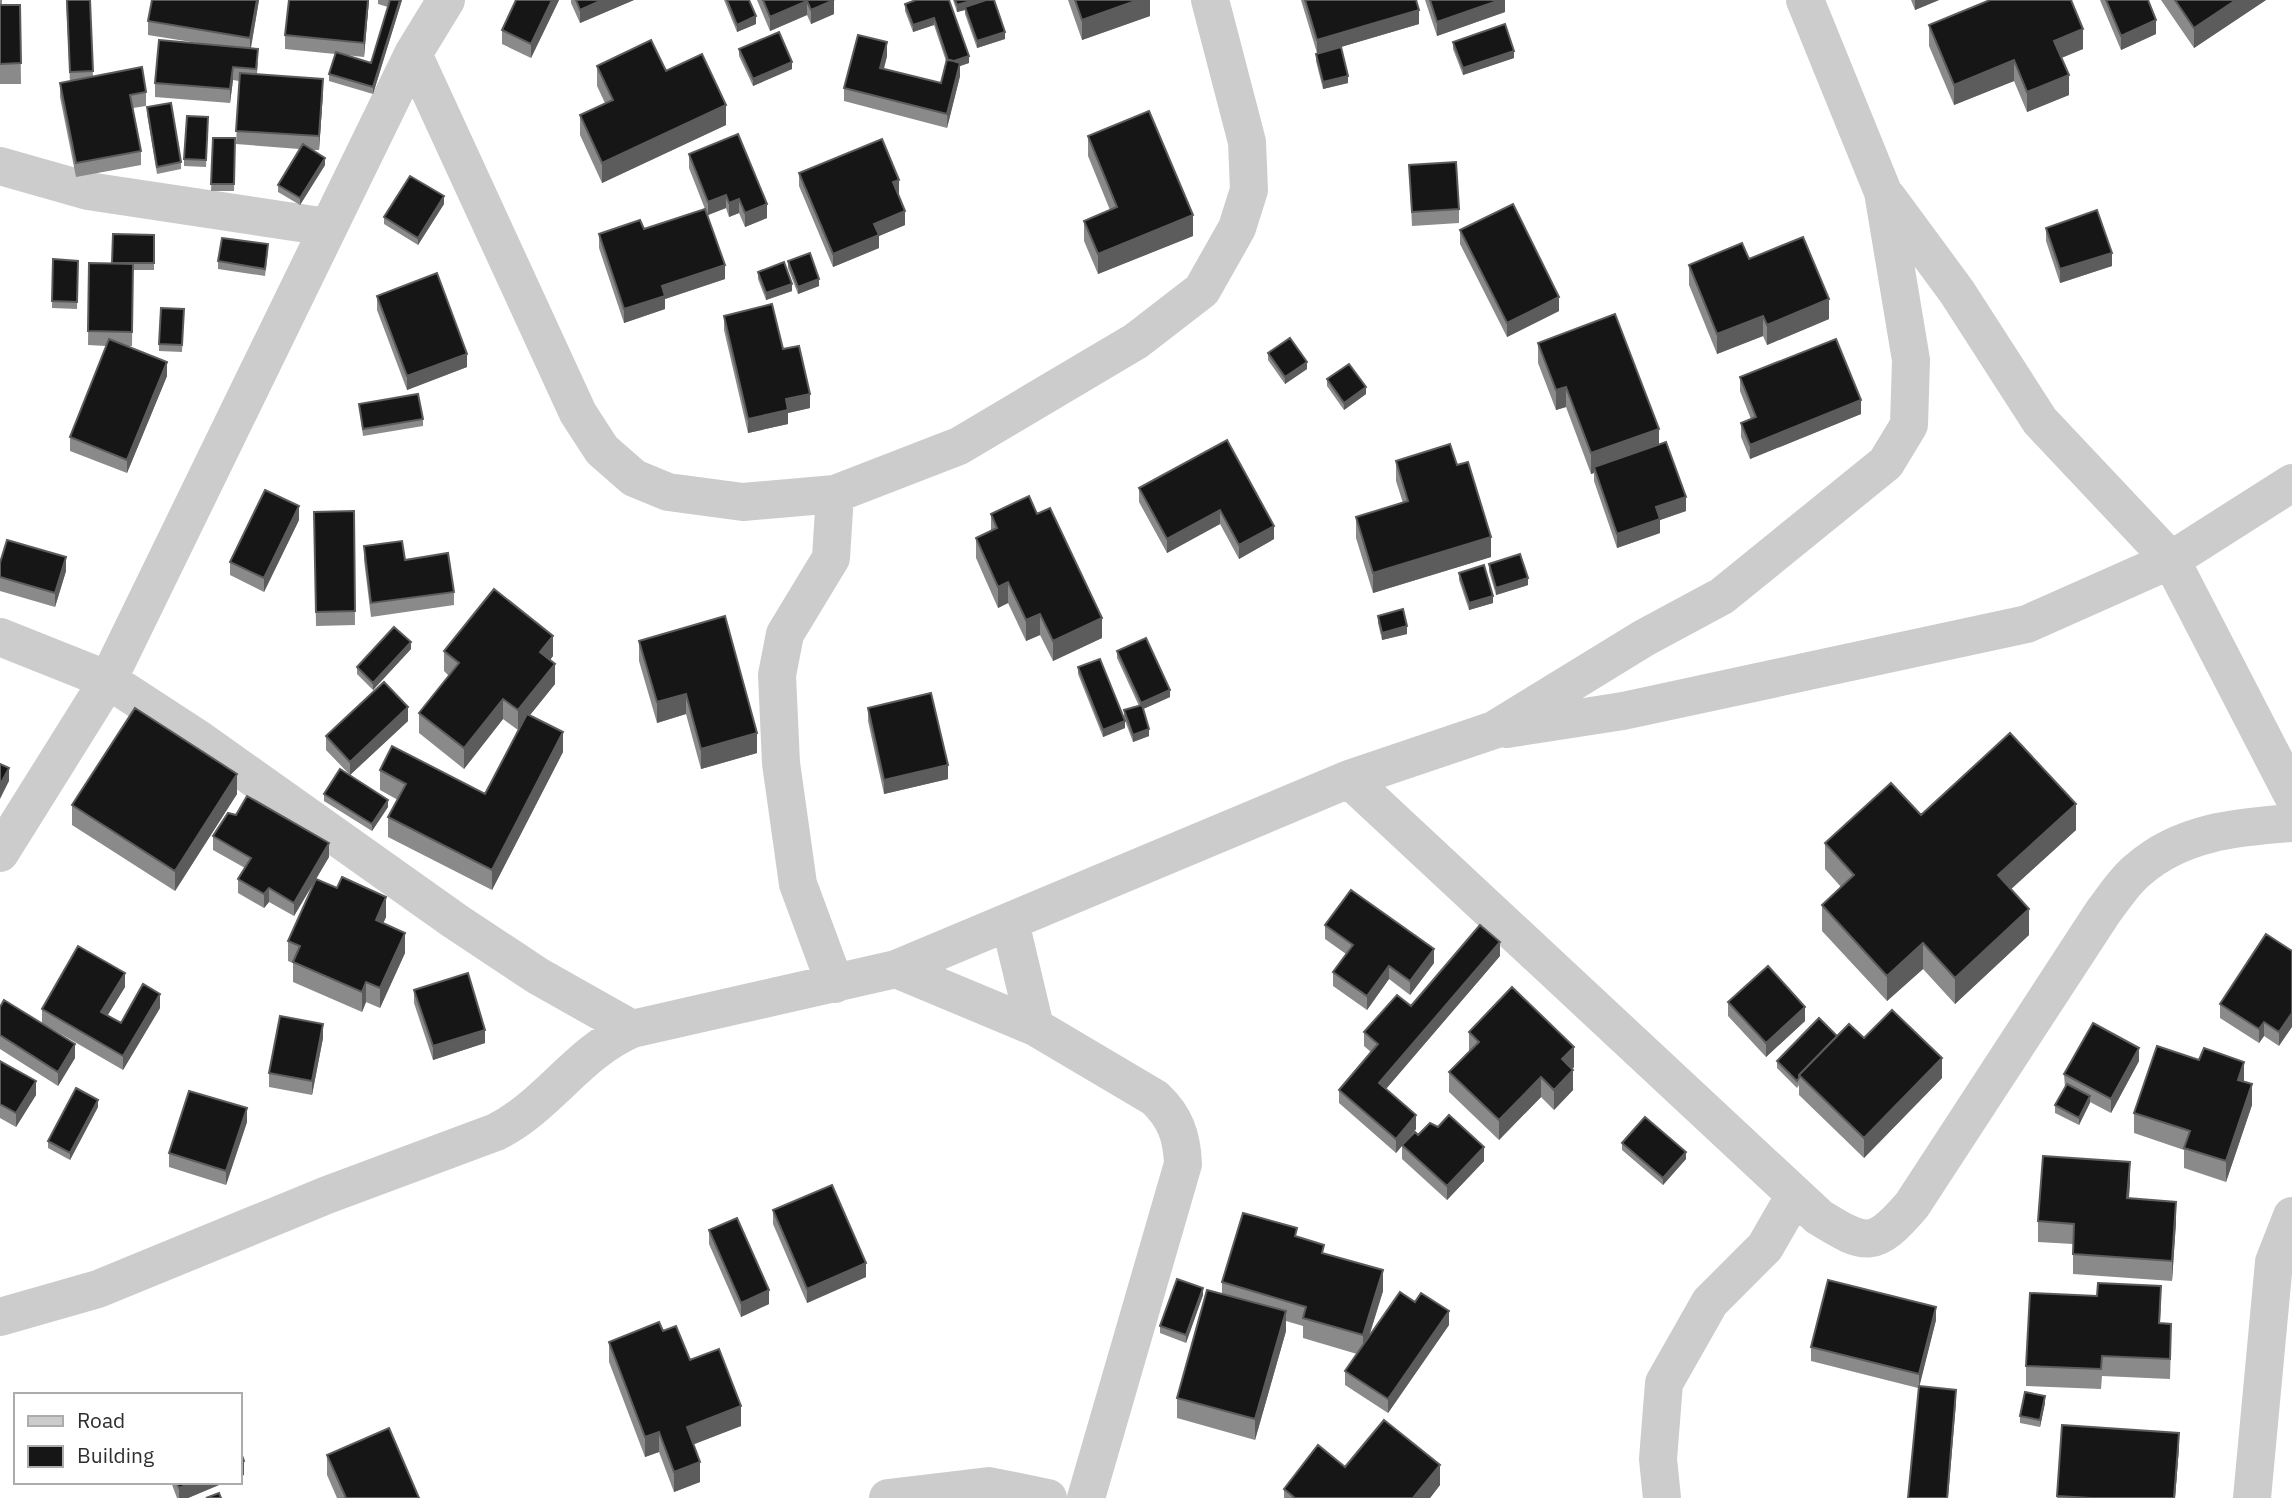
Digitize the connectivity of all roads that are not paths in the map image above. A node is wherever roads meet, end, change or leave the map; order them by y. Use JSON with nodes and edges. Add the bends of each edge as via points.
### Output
{"nodes":[{"id":1,"x":446,"y":0,"type":"edge"},
{"id":2,"x":1210,"y":0,"type":"edge"},
{"id":3,"x":1805,"y":0,"type":"edge"},
{"id":4,"x":413,"y":54,"type":"junction"},
{"id":5,"x":0,"y":166,"type":"edge"},
{"id":6,"x":1883,"y":192,"type":"junction"},
{"id":7,"x":327,"y":227,"type":"junction"},
{"id":8,"x":2292,"y":482,"type":"edge"},
{"id":9,"x":835,"y":495,"type":"junction"},
{"id":10,"x":2171,"y":560,"type":"junction"},
{"id":11,"x":0,"y":637,"type":"edge"},
{"id":12,"x":107,"y":681,"type":"junction"},
{"id":13,"x":1494,"y":730,"type":"junction"},
{"id":14,"x":1349,"y":779,"type":"junction"},
{"id":15,"x":2292,"y":794,"type":"edge"},
{"id":16,"x":2292,"y":823,"type":"edge"},
{"id":17,"x":0,"y":853,"type":"edge"},
{"id":18,"x":1010,"y":922,"type":"junction"},
{"id":19,"x":896,"y":969,"type":"junction"},
{"id":20,"x":835,"y":984,"type":"junction"},
{"id":21,"x":1035,"y":1027,"type":"junction"},
{"id":22,"x":632,"y":1029,"type":"junction"},
{"id":23,"x":1795,"y":1195,"type":"junction"},
{"id":24,"x":2292,"y":1216,"type":"edge"},
{"id":25,"x":0,"y":1317,"type":"edge"},
{"id":26,"x":888,"y":1498,"type":"edge"},
{"id":27,"x":1048,"y":1498,"type":"edge"},
{"id":28,"x":1086,"y":1498,"type":"edge"},
{"id":29,"x":1662,"y":1498,"type":"edge"},
{"id":30,"x":2252,"y":1498,"type":"edge"}],
"edges":[{"from":1,"to":4,"type":"street"},
{"from":2,"to":9,"type":"street","via":[[1247,142],[1249,190],[1237,228],[1202,290],[1136,341],[959,446]]},
{"from":3,"to":6,"type":"street"},
{"from":4,"to":7,"type":"street"},
{"from":4,"to":9,"type":"street","via":[[578,413],[602,450],[634,478],[667,492],[743,502]]},
{"from":5,"to":7,"type":"street","via":[[88,191]]},
{"from":6,"to":10,"type":"street","via":[[1957,292],[2040,421]]},
{"from":6,"to":13,"type":"street","via":[[1910,360],[1909,425],[1886,463],[1722,596]]},
{"from":7,"to":12,"type":"street"},
{"from":8,"to":10,"type":"street"},
{"from":9,"to":20,"type":"street","via":[[831,558],[785,634],[777,675],[781,763],[798,884]]},
{"from":10,"to":13,"type":"street","via":[[2027,624],[1623,711]]},
{"from":10,"to":15,"type":"street"},
{"from":11,"to":12,"type":"street"},
{"from":12,"to":17,"type":"street"},
{"from":12,"to":22,"type":"street","via":[[200,740],[465,928]]},
{"from":13,"to":14,"type":"street"},
{"from":14,"to":18,"type":"street"},
{"from":14,"to":23,"type":"street"},
{"from":16,"to":23,"type":"street","via":[[2211,833],[2171,847],[2137,870],[2103,912],[1912,1205],[1888,1232],[1870,1239],[1849,1236]]},
{"from":18,"to":19,"type":"street"},
{"from":18,"to":21,"type":"street"},
{"from":19,"to":20,"type":"street"},
{"from":19,"to":21,"type":"street"},
{"from":20,"to":22,"type":"street"},
{"from":21,"to":28,"type":"street","via":[[1155,1098],[1170,1113],[1182,1141],[1183,1164]]},
{"from":22,"to":25,"type":"street","via":[[608,1039],[515,1122],[496,1132],[98,1289]]},
{"from":23,"to":29,"type":"street","via":[[1765,1247],[1710,1302],[1664,1383],[1658,1459]]},
{"from":24,"to":30,"type":"street","via":[[2274,1262]]},
{"from":26,"to":27,"type":"street","via":[[989,1486]]}]}
